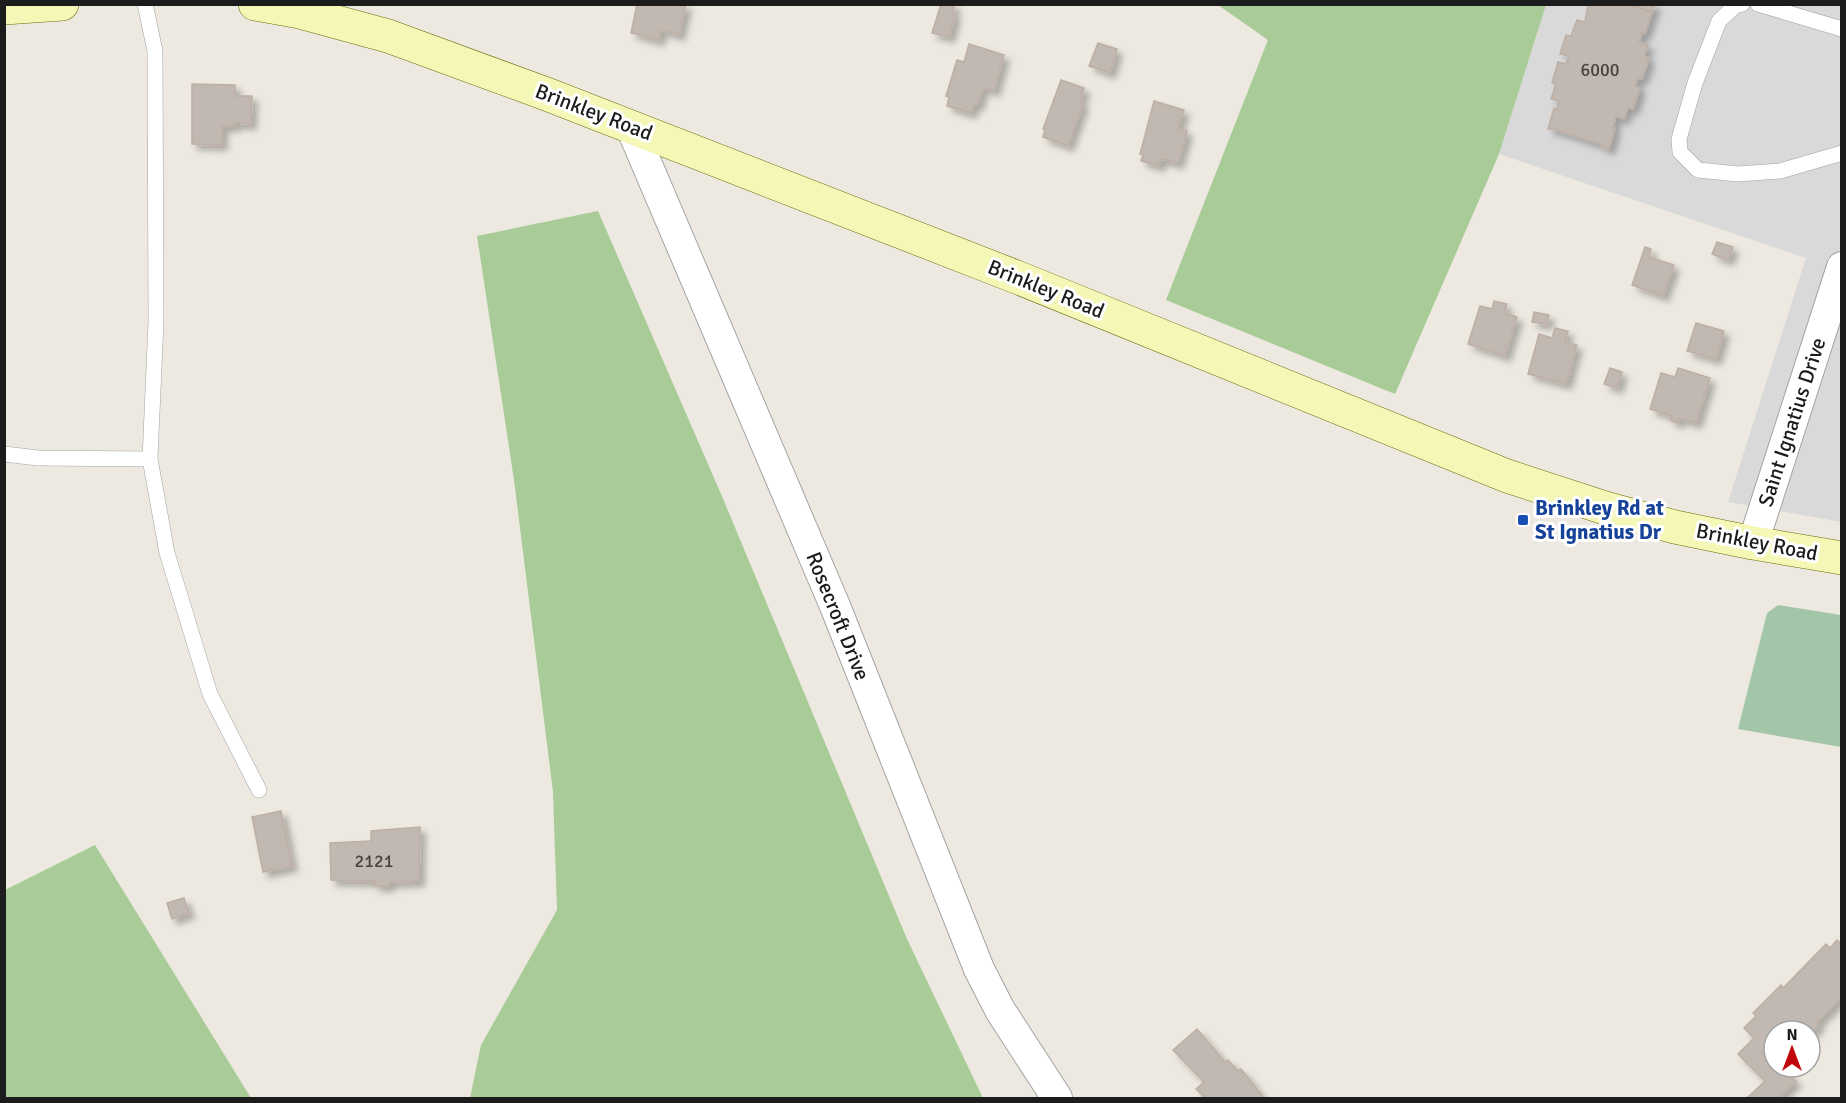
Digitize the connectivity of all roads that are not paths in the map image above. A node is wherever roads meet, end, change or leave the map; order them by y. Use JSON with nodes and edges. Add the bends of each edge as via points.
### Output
{"nodes":[{"id":1,"x":62,"y":4,"type":"edge"},
{"id":2,"x":145,"y":4,"type":"edge"},
{"id":3,"x":255,"y":4,"type":"edge"},
{"id":4,"x":1742,"y":4,"type":"edge"},
{"id":5,"x":1758,"y":4,"type":"edge"},
{"id":6,"x":4,"y":8,"type":"edge"},
{"id":7,"x":1842,"y":29,"type":"edge"},
{"id":8,"x":631,"y":127,"type":"junction"},
{"id":9,"x":1842,"y":153,"type":"edge"},
{"id":10,"x":1842,"y":267,"type":"edge"},
{"id":11,"x":4,"y":454,"type":"edge"},
{"id":12,"x":150,"y":459,"type":"junction"},
{"id":13,"x":1753,"y":543,"type":"junction"},
{"id":14,"x":1842,"y":558,"type":"edge"},
{"id":15,"x":259,"y":790,"type":"dead end"},
{"id":16,"x":1057,"y":1098,"type":"edge"}],
"edges":[{"from":1,"to":6,"type":"main road"},
{"from":2,"to":12,"type":"lane","via":[[155,51],[156,322]]},
{"from":3,"to":8,"type":"main road","name":"Brinkley Road","via":[[396,38]]},
{"from":4,"to":9,"type":"lane","via":[[1719,21],[1695,83],[1679,139],[1680,152],[1698,170],[1738,174],[1780,171]]},
{"from":5,"to":7,"type":"lane"},
{"from":8,"to":13,"type":"main road","name":"Brinkley Road","via":[[1019,278],[1507,476],[1675,527]]},
{"from":8,"to":16,"type":"street","name":"Rosecroft Drive","via":[[835,606],[979,969],[1000,1010]]},
{"from":10,"to":13,"type":"street","name":"Saint Ignatius Drive"},
{"from":11,"to":12,"type":"lane"},
{"from":12,"to":15,"type":"lane","via":[[167,553],[210,694]]},
{"from":13,"to":14,"type":"main road","name":"Brinkley Road"}]}
